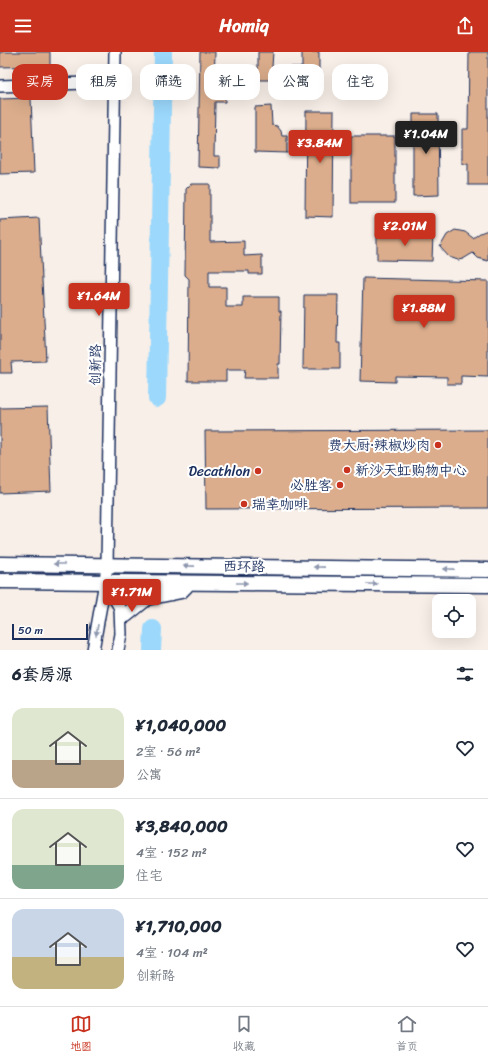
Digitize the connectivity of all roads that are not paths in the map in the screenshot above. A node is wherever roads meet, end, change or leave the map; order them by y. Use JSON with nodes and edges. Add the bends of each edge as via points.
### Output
{"nodes":[{"id":1,"x":115,"y":52,"type":"edge"},
{"id":2,"x":115,"y":64,"type":"edge"},
{"id":3,"x":76,"y":83,"type":"edge"},
{"id":4,"x":0,"y":86,"type":"edge"},
{"id":5,"x":115,"y":100,"type":"edge"},
{"id":6,"x":0,"y":564,"type":"edge"},
{"id":7,"x":106,"y":565,"type":"junction"},
{"id":8,"x":488,"y":570,"type":"edge"},
{"id":9,"x":0,"y":582,"type":"edge"},
{"id":10,"x":105,"y":582,"type":"junction"},
{"id":11,"x":188,"y":583,"type":"junction"},
{"id":12,"x":488,"y":585,"type":"edge"},
{"id":13,"x":126,"y":615,"type":"dead end"},
{"id":14,"x":93,"y":650,"type":"edge"},
{"id":15,"x":118,"y":650,"type":"edge"}],
"edges":[{"from":1,"to":2,"type":"street","name":"创新路"},
{"from":3,"to":4,"type":"street"},
{"from":5,"to":7,"type":"street","name":"创新路"},
{"from":7,"to":6,"type":"main road","name":"西环路","one_way":true},
{"from":8,"to":7,"type":"main road","name":"西环路","one_way":true},
{"from":7,"to":10,"type":"street","name":"创新路"},
{"from":9,"to":10,"type":"main road","name":"西环路"},
{"from":10,"to":11,"type":"main road","name":"西环路"},
{"from":10,"to":14,"type":"street","name":"创新路","one_way":true},
{"from":10,"to":15,"type":"street","via":[[120,608],[122,634]]},
{"from":11,"to":12,"type":"main road","name":"西环路","one_way":true},
{"from":11,"to":13,"type":"main road","via":[[182,591],[147,598]]}]}
